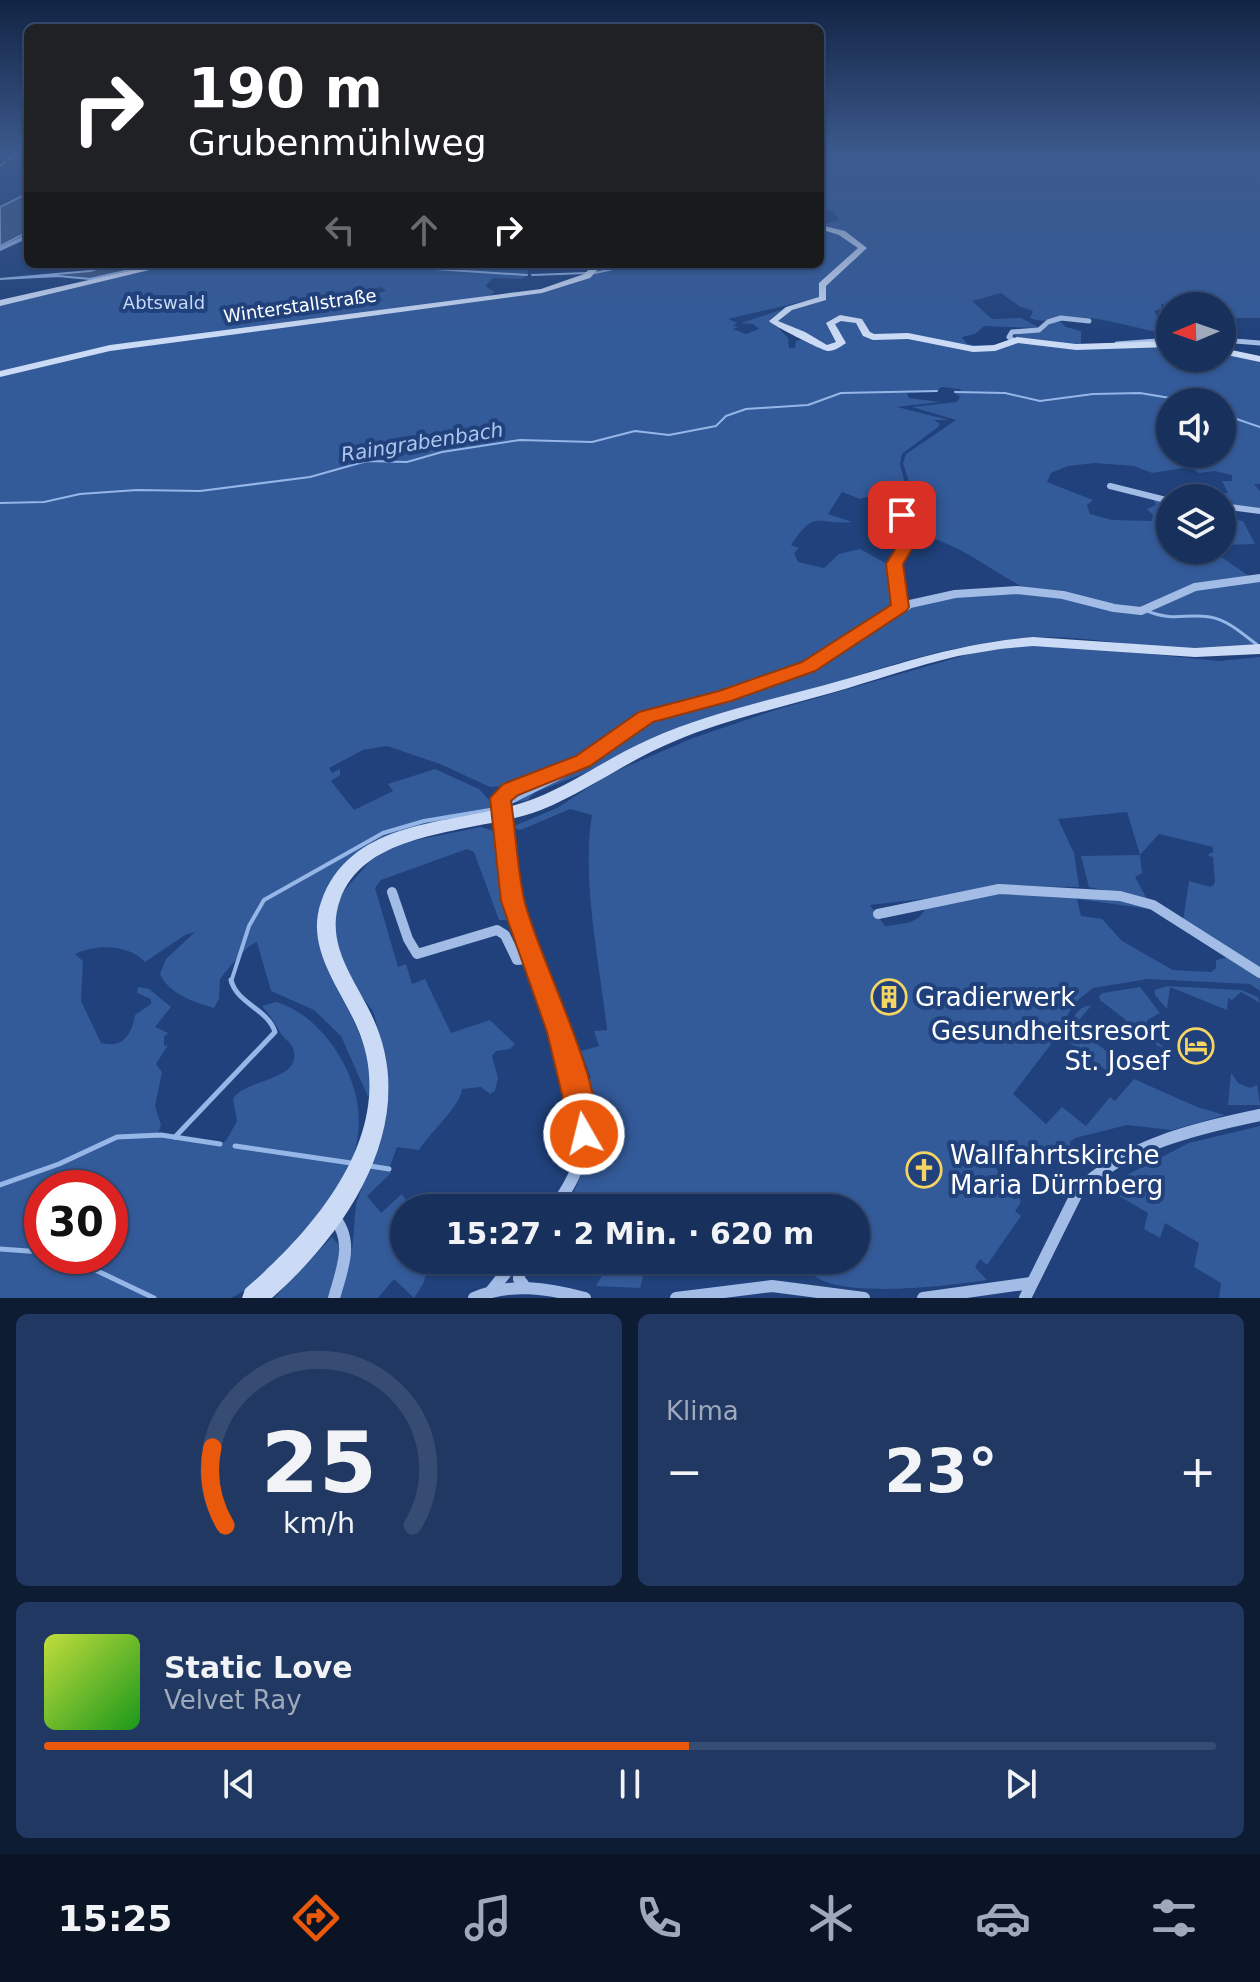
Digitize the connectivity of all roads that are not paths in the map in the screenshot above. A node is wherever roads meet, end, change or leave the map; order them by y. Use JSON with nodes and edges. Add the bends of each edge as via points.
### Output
{"nodes":[{"id":1,"x":824,"y":228,"type":"edge"},
{"id":2,"x":24,"y":238,"type":"edge"},
{"id":3,"x":0,"y":249,"type":"edge"},
{"id":4,"x":153,"y":268,"type":"edge"},
{"id":5,"x":595,"y":268,"type":"edge"},
{"id":6,"x":0,"y":303,"type":"edge"},
{"id":7,"x":1089,"y":321,"type":"dead end"},
{"id":8,"x":1013,"y":340,"type":"junction"},
{"id":9,"x":1236,"y":341,"type":"edge"},
{"id":10,"x":1156,"y":342,"type":"edge"},
{"id":11,"x":1260,"y":343,"type":"edge"},
{"id":12,"x":1236,"y":354,"type":"edge"},
{"id":13,"x":1260,"y":359,"type":"edge"},
{"id":14,"x":0,"y":374,"type":"edge"},
{"id":15,"x":1110,"y":486,"type":"dead end"},
{"id":16,"x":1156,"y":498,"type":"edge"},
{"id":17,"x":1236,"y":508,"type":"edge"},
{"id":18,"x":1260,"y":511,"type":"edge"},
{"id":19,"x":902,"y":515,"type":"dead end"},
{"id":20,"x":1260,"y":578,"type":"edge"},
{"id":21,"x":900,"y":607,"type":"junction"},
{"id":22,"x":1260,"y":649,"type":"edge"},
{"id":23,"x":502,"y":817,"type":"junction"},
{"id":24,"x":392,"y":892,"type":"dead end"},
{"id":25,"x":878,"y":914,"type":"dead end"},
{"id":26,"x":532,"y":958,"type":"junction"},
{"id":27,"x":1260,"y":973,"type":"edge"},
{"id":28,"x":1260,"y":1115,"type":"edge"},
{"id":29,"x":564,"y":1194,"type":"edge"},
{"id":30,"x":333,"y":1216,"type":"junction"},
{"id":31,"x":505,"y":1274,"type":"edge"},
{"id":32,"x":518,"y":1274,"type":"edge"},
{"id":33,"x":1031,"y":1283,"type":"junction"},
{"id":34,"x":525,"y":1287,"type":"junction"},
{"id":35,"x":492,"y":1290,"type":"junction"},
{"id":36,"x":975,"y":1295,"type":"edge"},
{"id":37,"x":254,"y":1298,"type":"edge"},
{"id":38,"x":334,"y":1298,"type":"edge"},
{"id":39,"x":474,"y":1298,"type":"edge"},
{"id":40,"x":585,"y":1298,"type":"edge"},
{"id":41,"x":676,"y":1298,"type":"edge"},
{"id":42,"x":864,"y":1298,"type":"edge"},
{"id":43,"x":923,"y":1298,"type":"edge"},
{"id":44,"x":1025,"y":1298,"type":"edge"}],
"edges":[{"from":1,"to":8,"type":"street","via":[[863,248],[825,282],[823,298],[783,311],[773,319],[776,325],[826,348],[841,343],[830,325],[840,318],[859,321],[873,337],[908,336],[978,350]]},
{"from":2,"to":3,"type":"street"},
{"from":4,"to":6,"type":"street"},
{"from":5,"to":14,"type":"street","name":"Winterstallstraße","via":[[587,276],[541,291],[110,348]]},
{"from":7,"to":8,"type":"street","via":[[1053,319],[1039,330],[1012,332]]},
{"from":8,"to":10,"type":"street","via":[[1081,347]]},
{"from":9,"to":11,"type":"street"},
{"from":12,"to":13,"type":"street"},
{"from":15,"to":16,"type":"street"},
{"from":17,"to":18,"type":"street"},
{"from":19,"to":21,"type":"street","via":[[911,537],[894,564]]},
{"from":20,"to":21,"type":"street","via":[[1195,587],[1141,611],[1052,593],[1002,590]]},
{"from":21,"to":23,"type":"street","via":[[800,671],[636,722],[583,761],[506,792],[499,802]]},
{"from":22,"to":23,"type":"street","via":[[1197,655],[1072,642],[975,648],[693,728],[650,745],[548,801]]},
{"from":23,"to":26,"type":"street","via":[[513,901]]},
{"from":23,"to":30,"type":"street","via":[[388,843],[355,865],[330,898],[327,940],[362,1015],[378,1065],[371,1135]]},
{"from":24,"to":26,"type":"street","via":[[417,954],[497,930],[517,960]]},
{"from":25,"to":27,"type":"street","via":[[999,889],[1120,896],[1153,905]]},
{"from":26,"to":29,"type":"street","via":[[582,1110],[581,1157]]},
{"from":28,"to":33,"type":"street","via":[[1192,1131],[1090,1177]]},
{"from":30,"to":37,"type":"street","via":[[307,1250]]},
{"from":30,"to":38,"type":"street","via":[[347,1242]]},
{"from":31,"to":35,"type":"street"},
{"from":32,"to":34,"type":"street"},
{"from":33,"to":36,"type":"street"},
{"from":33,"to":44,"type":"street"},
{"from":34,"to":35,"type":"street"},
{"from":34,"to":40,"type":"street"},
{"from":35,"to":39,"type":"street"},
{"from":36,"to":43,"type":"street"},
{"from":41,"to":42,"type":"street","via":[[772,1286]]}]}
